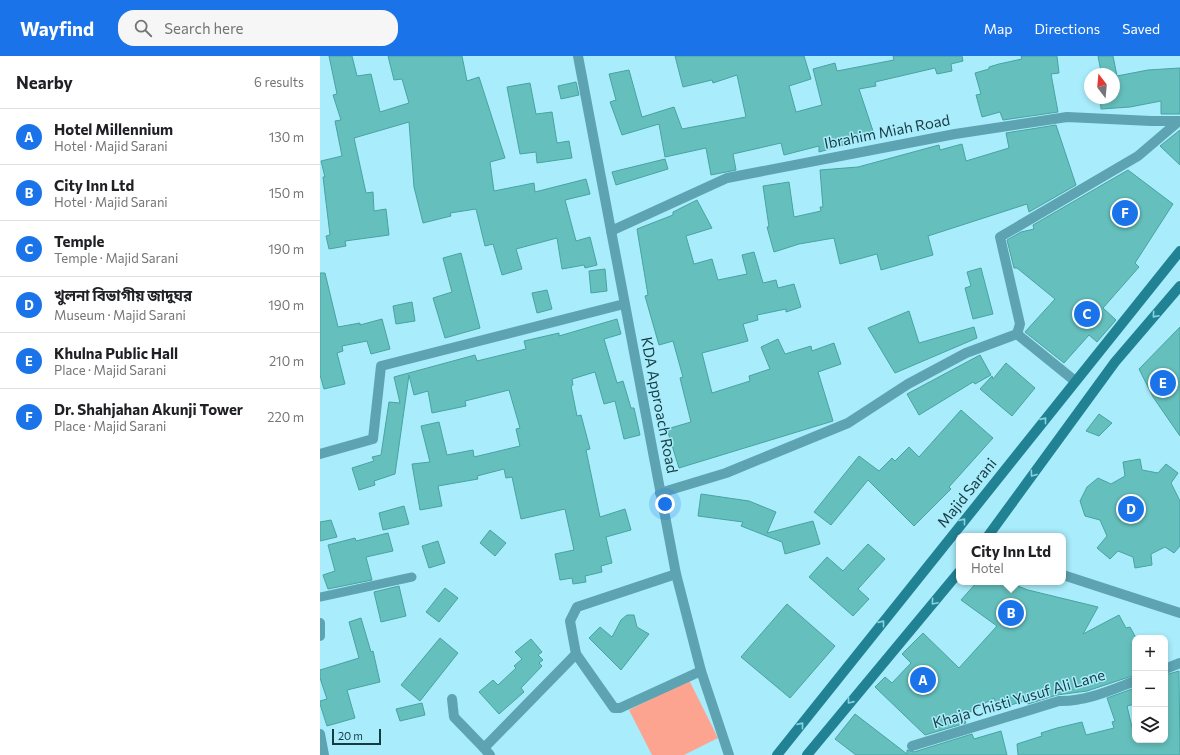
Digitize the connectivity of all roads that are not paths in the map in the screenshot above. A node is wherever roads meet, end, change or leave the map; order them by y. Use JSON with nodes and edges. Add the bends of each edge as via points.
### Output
{"nodes":[{"id":1,"x":578,"y":56,"type":"edge"},
{"id":2,"x":1180,"y":121,"type":"edge"},
{"id":3,"x":611,"y":232,"type":"junction"},
{"id":4,"x":1180,"y":250,"type":"edge"},
{"id":5,"x":1180,"y":286,"type":"edge"},
{"id":6,"x":624,"y":304,"type":"junction"},
{"id":7,"x":1017,"y":334,"type":"junction"},
{"id":8,"x":1075,"y":381,"type":"junction"},
{"id":9,"x":320,"y":454,"type":"edge"},
{"id":10,"x":660,"y":493,"type":"junction"},
{"id":11,"x":990,"y":533,"type":"edge"},
{"id":12,"x":676,"y":574,"type":"junction"},
{"id":13,"x":956,"y":576,"type":"edge"},
{"id":14,"x":1066,"y":576,"type":"edge"},
{"id":15,"x":412,"y":577,"type":"dead end"},
{"id":16,"x":320,"y":596,"type":"edge"},
{"id":17,"x":1180,"y":613,"type":"edge"},
{"id":18,"x":320,"y":623,"type":"edge"},
{"id":19,"x":320,"y":636,"type":"edge"},
{"id":20,"x":576,"y":654,"type":"junction"},
{"id":21,"x":1180,"y":663,"type":"edge"},
{"id":22,"x":1168,"y":668,"type":"edge"},
{"id":23,"x":701,"y":671,"type":"junction"},
{"id":24,"x":1132,"y":681,"type":"edge"},
{"id":25,"x":452,"y":700,"type":"dead end"},
{"id":26,"x":320,"y":734,"type":"edge"},
{"id":27,"x":912,"y":746,"type":"dead end"},
{"id":28,"x":487,"y":752,"type":"edge"},
{"id":29,"x":324,"y":755,"type":"edge"},
{"id":30,"x":729,"y":755,"type":"edge"},
{"id":31,"x":777,"y":755,"type":"edge"},
{"id":32,"x":807,"y":755,"type":"edge"}],
"edges":[{"from":1,"to":3,"type":"street","name":"KDA Approach Road"},
{"from":2,"to":3,"type":"street","name":"Ibrahim Miah Road","via":[[1067,117],[955,134],[727,178]]},
{"from":2,"to":7,"type":"street","via":[[1138,156],[1000,237],[1020,324]]},
{"from":3,"to":6,"type":"street","name":"KDA Approach Road"},
{"from":4,"to":8,"type":"main road","name":"Majid Sarani"},
{"from":5,"to":11,"type":"main road","one_way":true,"via":[[1115,362]]},
{"from":6,"to":9,"type":"street","via":[[382,366],[373,439]]},
{"from":6,"to":10,"type":"street","name":"KDA Approach Road"},
{"from":7,"to":8,"type":"street"},
{"from":7,"to":10,"type":"street","via":[[966,353],[908,384],[848,423],[726,473]]},
{"from":31,"to":8,"type":"main road","name":"Majid Sarani","one_way":true},
{"from":10,"to":12,"type":"street","name":"KDA Approach Road"},
{"from":12,"to":20,"type":"street","via":[[577,607],[570,622]]},
{"from":12,"to":23,"type":"street","name":"KDA Approach Road"},
{"from":13,"to":32,"type":"main road","one_way":true},
{"from":14,"to":17,"type":"street"},
{"from":15,"to":16,"type":"lane"},
{"from":18,"to":19,"type":"street"},
{"from":20,"to":23,"type":"street","via":[[614,708],[620,708]]},
{"from":20,"to":28,"type":"street"},
{"from":21,"to":22,"type":"street"},
{"from":23,"to":30,"type":"street","name":"KDA Approach Road"},
{"from":24,"to":27,"type":"street","name":"Khaja Chisti Yusuf Ali Lane","via":[[1099,694],[1070,702],[1059,702]]},
{"from":25,"to":28,"type":"street","via":[[454,717]]},
{"from":26,"to":29,"type":"street"}]}
